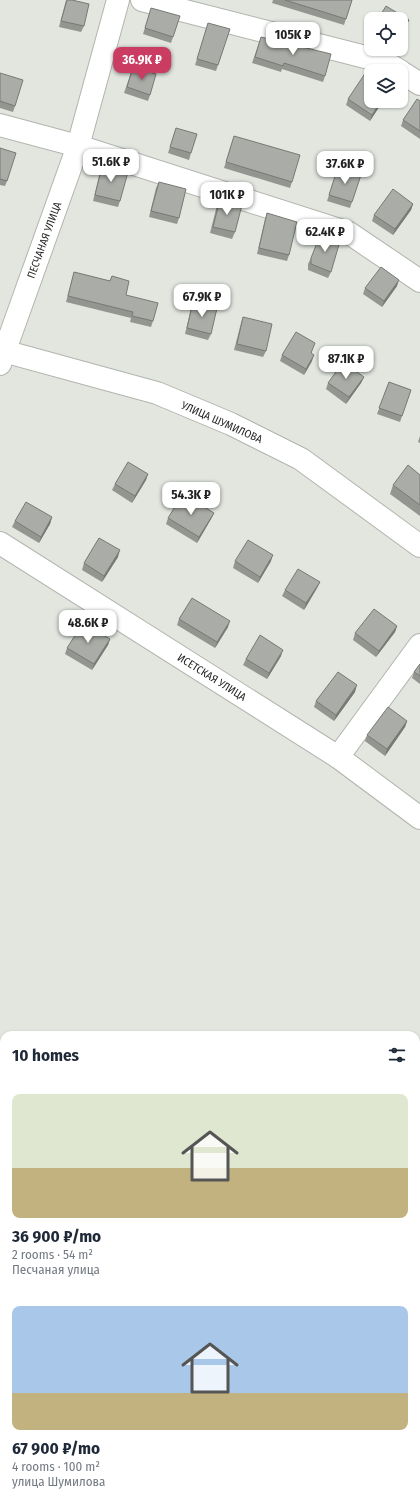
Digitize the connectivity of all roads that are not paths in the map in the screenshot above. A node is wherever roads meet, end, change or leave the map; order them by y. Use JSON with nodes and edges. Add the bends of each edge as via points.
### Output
{"nodes":[{"id":1,"x":118,"y":0,"type":"edge"},
{"id":2,"x":142,"y":0,"type":"edge"},
{"id":3,"x":388,"y":64,"type":"edge"},
{"id":4,"x":408,"y":76,"type":"edge"},
{"id":5,"x":420,"y":84,"type":"edge"},
{"id":6,"x":0,"y":125,"type":"edge"},
{"id":7,"x":78,"y":146,"type":"junction"},
{"id":8,"x":420,"y":281,"type":"edge"},
{"id":9,"x":1,"y":355,"type":"edge"},
{"id":10,"x":0,"y":543,"type":"edge"},
{"id":11,"x":420,"y":546,"type":"edge"},
{"id":12,"x":420,"y":645,"type":"edge"},
{"id":13,"x":338,"y":757,"type":"junction"},
{"id":14,"x":420,"y":818,"type":"edge"}],
"edges":[{"from":1,"to":7,"type":"street","name":"ПЕСЧАНАЯ УЛИЦА"},
{"from":2,"to":3,"type":"street"},
{"from":4,"to":5,"type":"street"},
{"from":6,"to":7,"type":"street"},
{"from":7,"to":8,"type":"street","via":[[349,233]]},
{"from":7,"to":9,"type":"street","name":"ПЕСЧАНАЯ УЛИЦА"},
{"from":9,"to":11,"type":"street","name":"УЛИЦА ШУМИЛОВА","via":[[157,393],[231,424],[301,459]]},
{"from":10,"to":13,"type":"street","name":"ИСЕТСКАЯ УЛИЦА"},
{"from":12,"to":13,"type":"street"},
{"from":13,"to":14,"type":"street","name":"ИСЕТСКАЯ УЛИЦА"}]}
